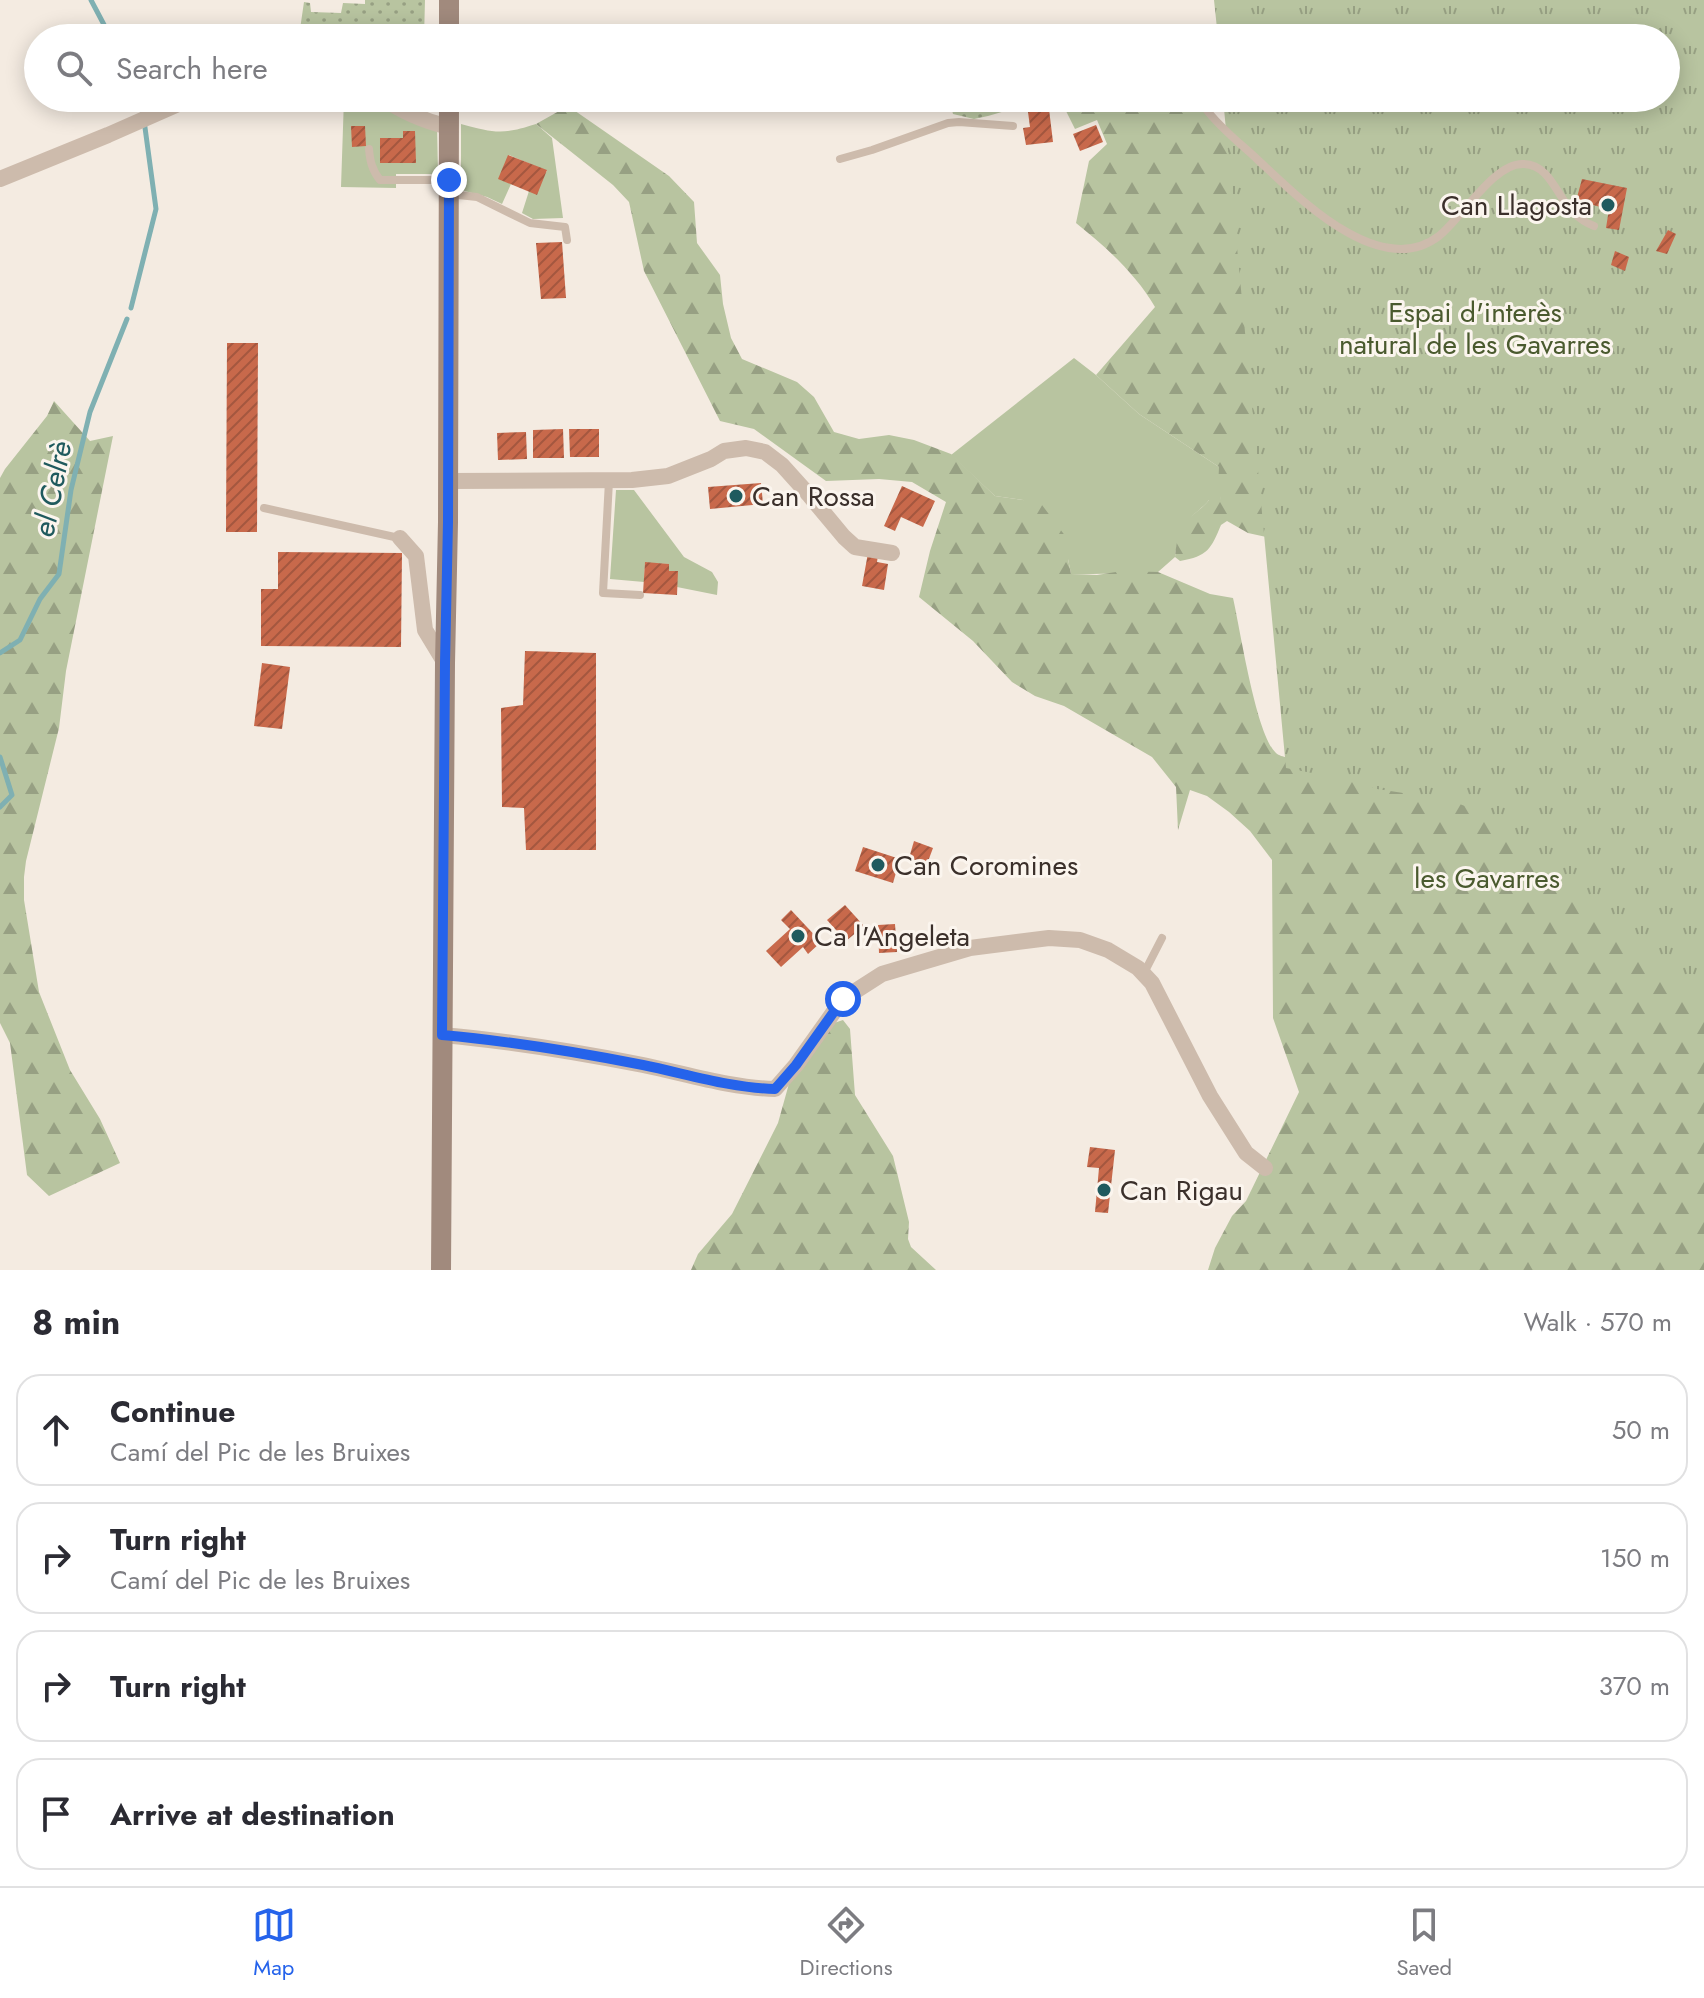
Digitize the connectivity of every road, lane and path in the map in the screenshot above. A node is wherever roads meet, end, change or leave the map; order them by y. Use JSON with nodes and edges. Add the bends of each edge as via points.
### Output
{"nodes":[{"id":1,"x":449,"y":0,"type":"edge"},
{"id":2,"x":449,"y":24,"type":"edge"},
{"id":3,"x":160,"y":112,"type":"edge"},
{"id":4,"x":406,"y":112,"type":"edge"},
{"id":5,"x":449,"y":112,"type":"edge"},
{"id":6,"x":1209,"y":112,"type":"edge"},
{"id":7,"x":1013,"y":126,"type":"dead end"},
{"id":8,"x":449,"y":127,"type":"junction"},
{"id":9,"x":369,"y":149,"type":"dead end"},
{"id":10,"x":840,"y":159,"type":"dead end"},
{"id":11,"x":0,"y":179,"type":"edge"},
{"id":12,"x":449,"y":187,"type":"junction"},
{"id":13,"x":1594,"y":226,"type":"dead end"},
{"id":14,"x":567,"y":240,"type":"dead end"},
{"id":15,"x":448,"y":481,"type":"junction"},
{"id":16,"x":609,"y":481,"type":"junction"},
{"id":17,"x":264,"y":508,"type":"dead end"},
{"id":18,"x":400,"y":538,"type":"joint"},
{"id":19,"x":892,"y":553,"type":"dead end"},
{"id":20,"x":640,"y":595,"type":"dead end"},
{"id":21,"x":445,"y":663,"type":"junction"},
{"id":22,"x":1162,"y":938,"type":"dead end"},
{"id":23,"x":1143,"y":974,"type":"junction"},
{"id":24,"x":442,"y":1035,"type":"junction"},
{"id":25,"x":1265,"y":1168,"type":"dead end"},
{"id":26,"x":441,"y":1270,"type":"edge"}],
"edges":[{"from":1,"to":2,"type":"main road"},
{"from":3,"to":11,"type":"street"},
{"from":4,"to":8,"type":"street"},
{"from":5,"to":8,"type":"main road"},
{"from":6,"to":13,"type":"lane","via":[[1323,216],[1372,245],[1423,245],[1439,236],[1496,174],[1521,163],[1546,174],[1572,212]]},
{"from":7,"to":10,"type":"lane","via":[[948,123]]},
{"from":8,"to":12,"type":"main road"},
{"from":9,"to":12,"type":"lane","via":[[380,180]]},
{"from":12,"to":14,"type":"lane","via":[[530,223],[565,227]]},
{"from":12,"to":15,"type":"main road"},
{"from":15,"to":16,"type":"street"},
{"from":15,"to":21,"type":"main road"},
{"from":16,"to":19,"type":"street","via":[[668,476],[724,451],[765,452],[855,547]]},
{"from":16,"to":20,"type":"lane","via":[[603,593]]},
{"from":17,"to":18,"type":"lane"},
{"from":18,"to":21,"type":"street","via":[[416,556],[425,630]]},
{"from":21,"to":24,"type":"main road"},
{"from":22,"to":23,"type":"lane"},
{"from":23,"to":24,"type":"street","via":[[1108,950],[1080,940],[1049,938],[970,948],[882,974],[843,999],[775,1089],[749,1089],[642,1065]]},
{"from":23,"to":25,"type":"street","via":[[1240,1144]]},
{"from":24,"to":26,"type":"main road"}]}
